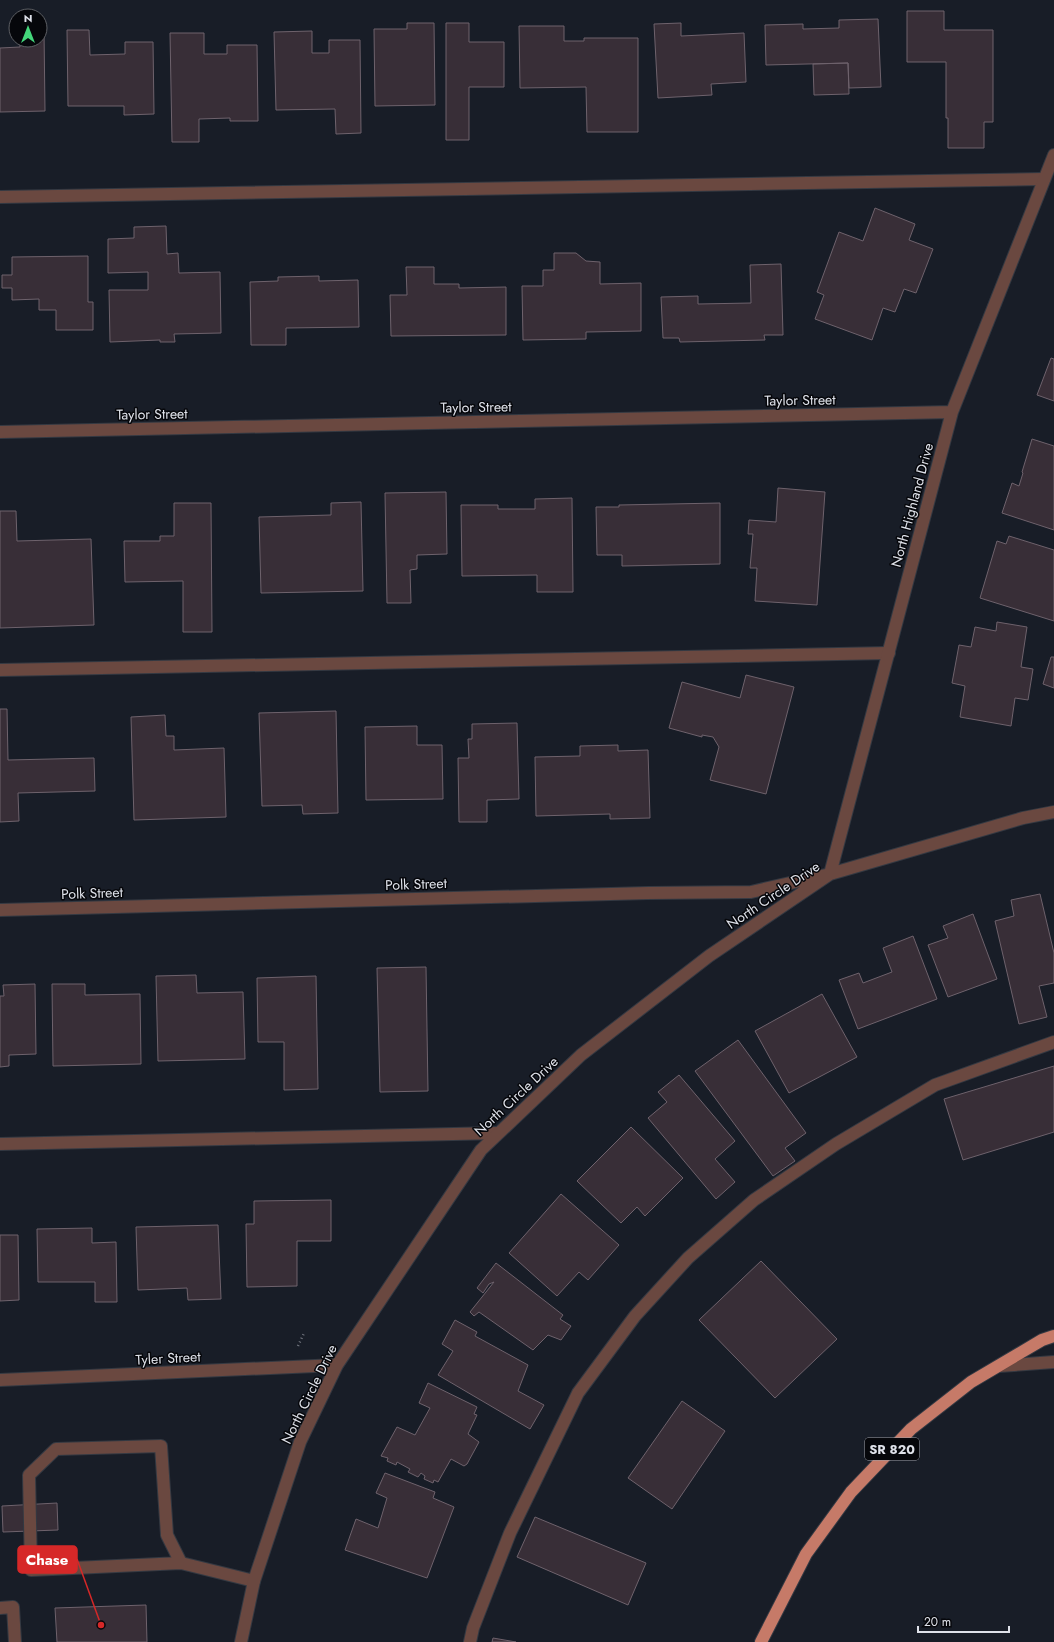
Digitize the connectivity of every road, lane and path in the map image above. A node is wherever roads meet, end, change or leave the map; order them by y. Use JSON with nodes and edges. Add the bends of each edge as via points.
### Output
{"nodes":[{"id":1,"x":1054,"y":155,"type":"edge"},
{"id":2,"x":1044,"y":179,"type":"junction"},
{"id":3,"x":0,"y":198,"type":"edge"},
{"id":4,"x":952,"y":412,"type":"junction"},
{"id":5,"x":0,"y":432,"type":"edge"},
{"id":6,"x":888,"y":653,"type":"junction"},
{"id":7,"x":0,"y":670,"type":"edge"},
{"id":8,"x":1054,"y":812,"type":"edge"},
{"id":9,"x":830,"y":874,"type":"junction"},
{"id":10,"x":0,"y":910,"type":"edge"},
{"id":11,"x":1054,"y":1042,"type":"edge"},
{"id":12,"x":498,"y":1134,"type":"junction"},
{"id":13,"x":0,"y":1144,"type":"edge"},
{"id":14,"x":1054,"y":1336,"type":"edge"},
{"id":15,"x":1054,"y":1362,"type":"edge"},
{"id":16,"x":337,"y":1365,"type":"junction"},
{"id":17,"x":999,"y":1366,"type":"junction"},
{"id":18,"x":0,"y":1380,"type":"edge"},
{"id":19,"x":181,"y":1564,"type":"junction"},
{"id":20,"x":254,"y":1581,"type":"junction"},
{"id":21,"x":0,"y":1608,"type":"edge"},
{"id":22,"x":15,"y":1642,"type":"edge"},
{"id":23,"x":241,"y":1642,"type":"edge"},
{"id":24,"x":470,"y":1642,"type":"edge"},
{"id":25,"x":761,"y":1642,"type":"edge"}],
"edges":[{"from":1,"to":2,"type":"street","name":"North Highland Drive"},
{"from":2,"to":3,"type":"street"},
{"from":2,"to":4,"type":"street","name":"North Highland Drive"},
{"from":4,"to":5,"type":"street","name":"Taylor Street"},
{"from":4,"to":6,"type":"street","name":"North Highland Drive"},
{"from":6,"to":7,"type":"street"},
{"from":6,"to":9,"type":"street","name":"North Highland Drive"},
{"from":8,"to":9,"type":"street","name":"North Circle Drive","via":[[1023,818]]},
{"from":9,"to":10,"type":"street","name":"Polk Street","via":[[751,892]]},
{"from":9,"to":12,"type":"street","name":"North Circle Drive","via":[[709,956],[581,1055]]},
{"from":11,"to":24,"type":"street","via":[[935,1085],[836,1144],[759,1196],[688,1258],[635,1316],[578,1393],[510,1533],[473,1628]]},
{"from":12,"to":13,"type":"street"},
{"from":12,"to":16,"type":"street","name":"North Circle Drive","via":[[481,1150]]},
{"from":14,"to":17,"type":"highway","number":"SR 820","via":[[1042,1340]]},
{"from":15,"to":17,"type":"street"},
{"from":16,"to":18,"type":"street","name":"Tyler Street"},
{"from":16,"to":20,"type":"street","name":"North Circle Drive","via":[[300,1442]]},
{"from":17,"to":25,"type":"highway","number":"SR 820","via":[[971,1382],[911,1429],[851,1492],[806,1554]]},
{"from":19,"to":19,"type":"street","via":[[167,1535],[162,1446],[56,1449],[29,1475],[31,1570]]},
{"from":19,"to":20,"type":"street"},
{"from":20,"to":23,"type":"street","name":"North Circle Drive"},
{"from":21,"to":22,"type":"street","via":[[13,1607]]}]}
